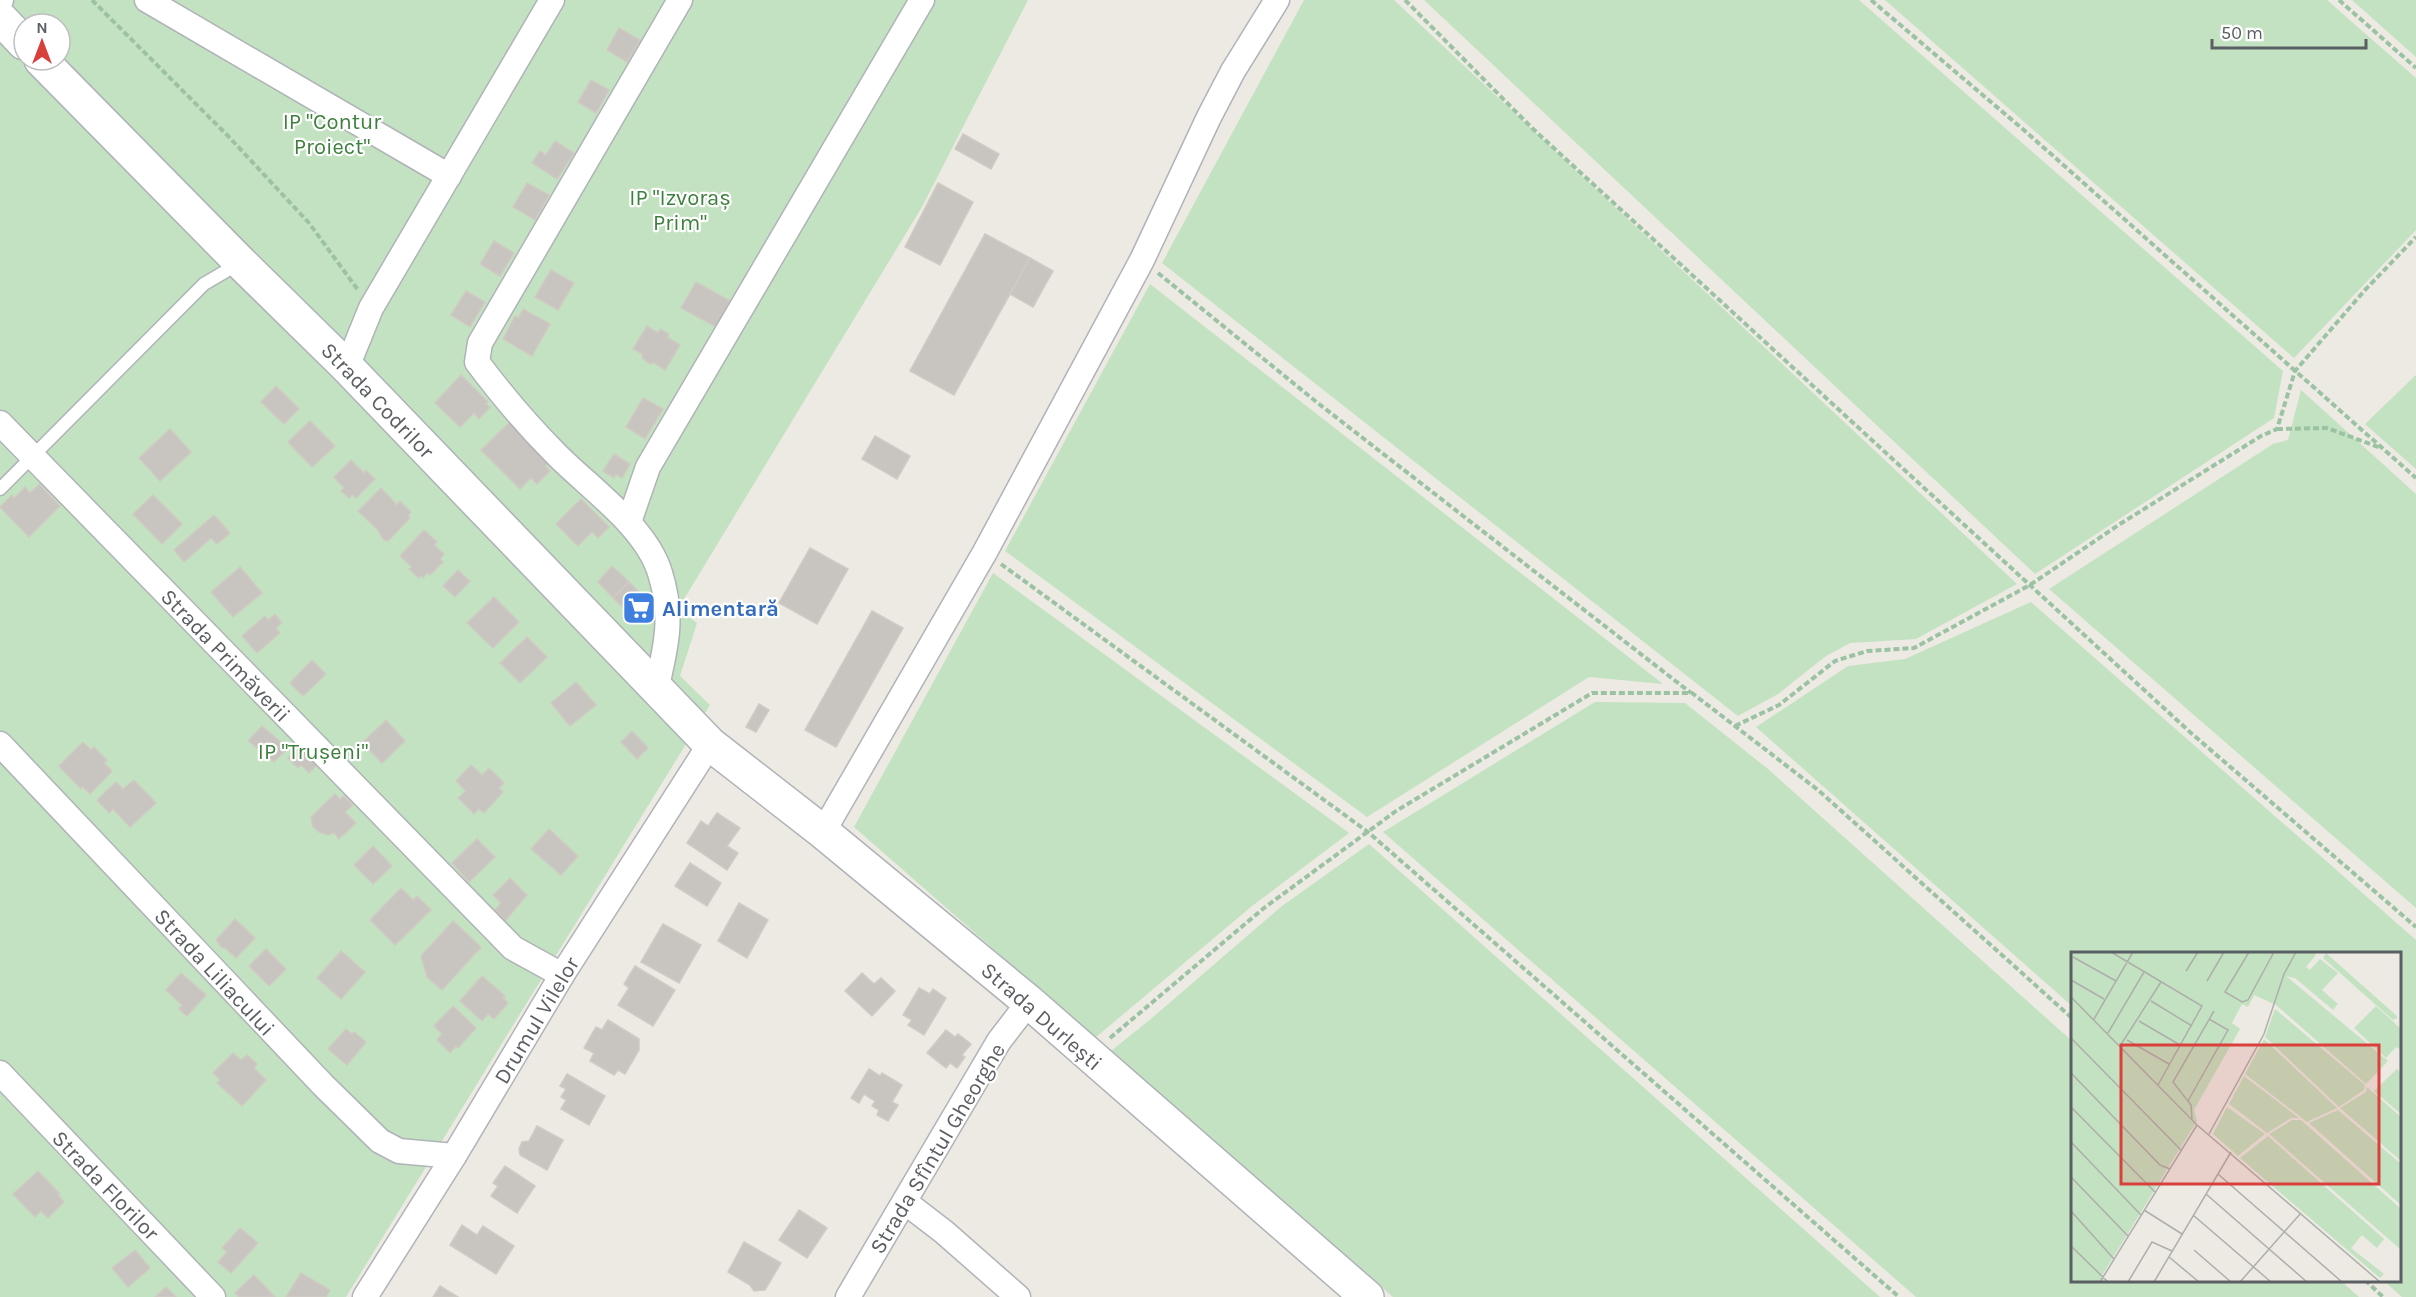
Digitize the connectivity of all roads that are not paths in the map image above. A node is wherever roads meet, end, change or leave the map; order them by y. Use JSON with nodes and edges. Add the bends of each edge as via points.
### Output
{"nodes":[{"id":1,"x":147,"y":0,"type":"edge"},
{"id":2,"x":552,"y":0,"type":"edge"},
{"id":3,"x":681,"y":0,"type":"edge"},
{"id":4,"x":921,"y":0,"type":"edge"},
{"id":5,"x":1278,"y":0,"type":"edge"},
{"id":6,"x":0,"y":18,"type":"edge"},
{"id":7,"x":12,"y":30,"type":"edge"},
{"id":8,"x":53,"y":72,"type":"edge"},
{"id":9,"x":449,"y":176,"type":"junction"},
{"id":10,"x":240,"y":262,"type":"junction"},
{"id":11,"x":347,"y":367,"type":"junction"},
{"id":12,"x":0,"y":423,"type":"edge"},
{"id":13,"x":33,"y":458,"type":"junction"},
{"id":14,"x":0,"y":489,"type":"edge"},
{"id":15,"x":628,"y":522,"type":"junction"},
{"id":16,"x":656,"y":690,"type":"junction"},
{"id":17,"x":0,"y":744,"type":"edge"},
{"id":18,"x":710,"y":744,"type":"junction"},
{"id":19,"x":823,"y":832,"type":"junction"},
{"id":20,"x":562,"y":975,"type":"junction"},
{"id":21,"x":1029,"y":1002,"type":"junction"},
{"id":22,"x":0,"y":1073,"type":"edge"},
{"id":23,"x":454,"y":1156,"type":"junction"},
{"id":24,"x":905,"y":1203,"type":"junction"},
{"id":25,"x":213,"y":1297,"type":"edge"},
{"id":26,"x":365,"y":1297,"type":"edge"},
{"id":27,"x":848,"y":1297,"type":"edge"},
{"id":28,"x":1018,"y":1297,"type":"edge"},
{"id":29,"x":1367,"y":1297,"type":"edge"}],
"edges":[{"from":1,"to":9,"type":"street"},
{"from":2,"to":9,"type":"street"},
{"from":3,"to":15,"type":"street","via":[[480,343],[477,362],[555,453]]},
{"from":4,"to":15,"type":"street","via":[[648,467]]},
{"from":5,"to":19,"type":"street","via":[[1233,71],[1142,260],[985,552]]},
{"from":6,"to":7,"type":"street"},
{"from":8,"to":10,"type":"street","name":"Strada Codrilor"},
{"from":9,"to":11,"type":"street","via":[[371,308]]},
{"from":10,"to":11,"type":"street","name":"Strada Codrilor"},
{"from":10,"to":13,"type":"lane","via":[[204,284]]},
{"from":11,"to":16,"type":"street","name":"Strada Codrilor"},
{"from":12,"to":13,"type":"street","name":"Strada Primăverii"},
{"from":13,"to":14,"type":"lane"},
{"from":13,"to":20,"type":"street","name":"Strada Primăverii","via":[[513,948]]},
{"from":15,"to":16,"type":"street","via":[[656,562],[667,603],[668,637]]},
{"from":16,"to":18,"type":"street","name":"Strada Codrilor"},
{"from":17,"to":23,"type":"street","name":"Strada Liliacului","via":[[380,1141],[399,1151]]},
{"from":18,"to":19,"type":"street","name":"Strada Durlești"},
{"from":18,"to":20,"type":"street","name":"Drumul Vilelor"},
{"from":19,"to":21,"type":"street","name":"Strada Durlești"},
{"from":20,"to":23,"type":"street","name":"Drumul Vilelor"},
{"from":21,"to":24,"type":"street","name":"Strada Sfîntul Gheorghe","via":[[999,1041]]},
{"from":21,"to":29,"type":"street","name":"Strada Durlești"},
{"from":22,"to":25,"type":"street","name":"Strada Florilor"},
{"from":23,"to":26,"type":"street","name":"Drumul Vilelor"},
{"from":24,"to":27,"type":"street","name":"Strada Sfîntul Gheorghe"},
{"from":24,"to":28,"type":"street"}]}
